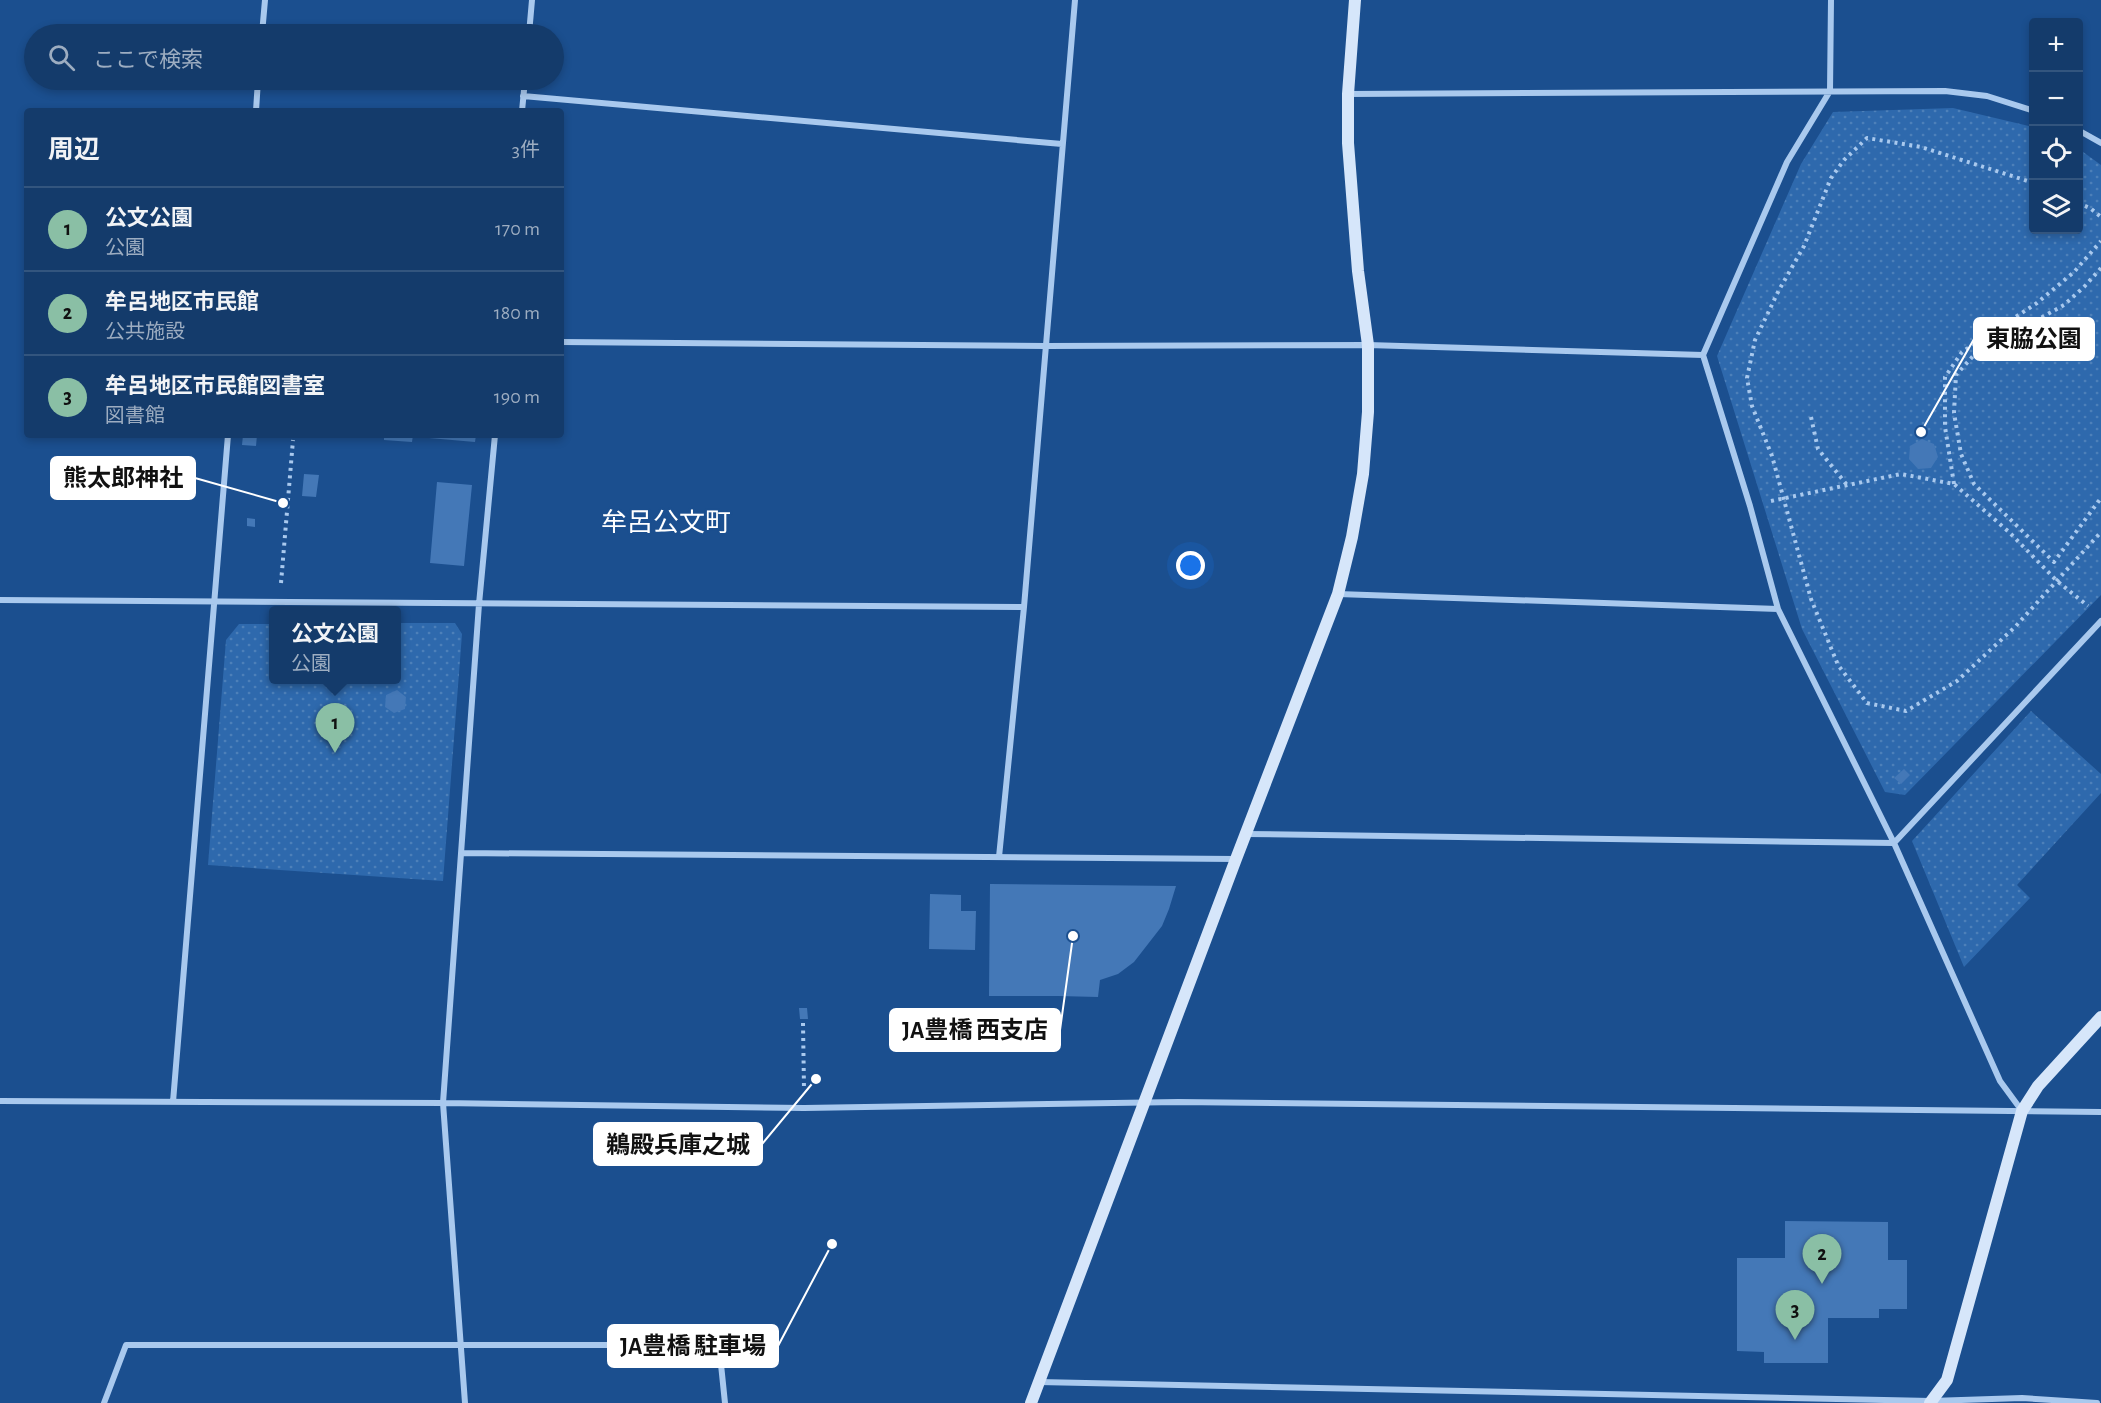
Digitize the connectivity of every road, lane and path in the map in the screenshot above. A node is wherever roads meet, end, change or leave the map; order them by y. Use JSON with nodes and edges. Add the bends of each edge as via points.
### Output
{"nodes":[{"id":1,"x":265,"y":0,"type":"edge"},
{"id":2,"x":532,"y":0,"type":"edge"},
{"id":3,"x":1075,"y":0,"type":"edge"},
{"id":4,"x":1355,"y":0,"type":"edge"},
{"id":5,"x":1831,"y":0,"type":"edge"},
{"id":6,"x":263,"y":24,"type":"edge"},
{"id":7,"x":530,"y":24,"type":"edge"},
{"id":8,"x":257,"y":90,"type":"edge"},
{"id":9,"x":524,"y":90,"type":"edge"},
{"id":10,"x":1830,"y":91,"type":"junction"},
{"id":11,"x":1348,"y":94,"type":"junction"},
{"id":12,"x":524,"y":96,"type":"junction"},
{"id":13,"x":256,"y":108,"type":"edge"},
{"id":14,"x":522,"y":108,"type":"edge"},
{"id":15,"x":2029,"y":109,"type":"edge"},
{"id":16,"x":2083,"y":132,"type":"edge"},
{"id":17,"x":2101,"y":143,"type":"edge"},
{"id":18,"x":1062,"y":144,"type":"junction"},
{"id":19,"x":2029,"y":181,"type":"edge"},
{"id":20,"x":2083,"y":205,"type":"edge"},
{"id":21,"x":2101,"y":217,"type":"edge"},
{"id":22,"x":2101,"y":241,"type":"edge"},
{"id":23,"x":2101,"y":268,"type":"edge"},
{"id":24,"x":564,"y":342,"type":"edge"},
{"id":25,"x":1368,"y":345,"type":"junction"},
{"id":26,"x":1045,"y":346,"type":"junction"},
{"id":27,"x":1703,"y":355,"type":"junction"},
{"id":28,"x":1811,"y":417,"type":"dead end"},
{"id":29,"x":228,"y":438,"type":"edge"},
{"id":30,"x":495,"y":438,"type":"edge"},
{"id":31,"x":293,"y":440,"type":"dead end"},
{"id":32,"x":1954,"y":484,"type":"junction"},
{"id":33,"x":1847,"y":485,"type":"junction"},
{"id":34,"x":1784,"y":497,"type":"junction"},
{"id":35,"x":2101,"y":498,"type":"edge"},
{"id":36,"x":1750,"y":506,"type":"junction"},
{"id":37,"x":2101,"y":532,"type":"edge"},
{"id":38,"x":2057,"y":581,"type":"junction"},
{"id":39,"x":1338,"y":594,"type":"junction"},
{"id":40,"x":0,"y":600,"type":"edge"},
{"id":41,"x":213,"y":602,"type":"junction"},
{"id":42,"x":279,"y":602,"type":"junction"},
{"id":43,"x":479,"y":604,"type":"junction"},
{"id":44,"x":1024,"y":607,"type":"junction"},
{"id":45,"x":1778,"y":609,"type":"junction"},
{"id":46,"x":2092,"y":609,"type":"dead end"},
{"id":47,"x":2101,"y":621,"type":"edge"},
{"id":48,"x":1245,"y":834,"type":"junction"},
{"id":49,"x":1894,"y":843,"type":"junction"},
{"id":50,"x":461,"y":853,"type":"junction"},
{"id":51,"x":999,"y":857,"type":"junction"},
{"id":52,"x":1236,"y":859,"type":"junction"},
{"id":53,"x":2101,"y":1017,"type":"edge"},
{"id":54,"x":803,"y":1023,"type":"dead end"},
{"id":55,"x":804,"y":1075,"type":"dead end"},
{"id":56,"x":0,"y":1101,"type":"edge"},
{"id":57,"x":172,"y":1102,"type":"junction"},
{"id":58,"x":1144,"y":1102,"type":"junction"},
{"id":59,"x":443,"y":1103,"type":"junction"},
{"id":60,"x":2022,"y":1111,"type":"junction"},
{"id":61,"x":2101,"y":1112,"type":"edge"},
{"id":62,"x":461,"y":1346,"type":"junction"},
{"id":63,"x":1039,"y":1382,"type":"junction"},
{"id":64,"x":1930,"y":1402,"type":"edge"},
{"id":65,"x":104,"y":1403,"type":"edge"},
{"id":66,"x":465,"y":1403,"type":"edge"},
{"id":67,"x":725,"y":1403,"type":"edge"},
{"id":68,"x":1031,"y":1403,"type":"edge"},
{"id":69,"x":2097,"y":1403,"type":"edge"}],
"edges":[{"from":1,"to":6,"type":"street"},
{"from":2,"to":7,"type":"street"},
{"from":3,"to":18,"type":"street"},
{"from":4,"to":11,"type":"street"},
{"from":5,"to":10,"type":"street"},
{"from":8,"to":13,"type":"street"},
{"from":9,"to":12,"type":"street"},
{"from":10,"to":11,"type":"street"},
{"from":10,"to":15,"type":"street","via":[[1945,91],[1987,96]]},
{"from":10,"to":27,"type":"street","via":[[1787,162]]},
{"from":11,"to":25,"type":"street","via":[[1350,187]]},
{"from":12,"to":14,"type":"street"},
{"from":12,"to":18,"type":"street"},
{"from":16,"to":17,"type":"street"},
{"from":18,"to":26,"type":"street"},
{"from":19,"to":34,"type":"path","via":[[1921,147],[1867,138],[1844,160],[1755,340],[1747,378],[1752,406]]},
{"from":20,"to":21,"type":"path"},
{"from":22,"to":32,"type":"path","via":[[2074,272],[2037,303],[1962,352],[1945,377],[1945,427]]},
{"from":23,"to":35,"type":"path","via":[[2064,305],[1974,355],[1956,375],[1954,413],[1961,454],[1974,484],[2054,562]]},
{"from":24,"to":26,"type":"street"},
{"from":25,"to":26,"type":"street"},
{"from":25,"to":27,"type":"street"},
{"from":25,"to":39,"type":"street","via":[[1363,474]]},
{"from":26,"to":44,"type":"street"},
{"from":27,"to":36,"type":"street"},
{"from":28,"to":33,"type":"path","via":[[1818,449]]},
{"from":29,"to":41,"type":"street"},
{"from":30,"to":43,"type":"street"},
{"from":31,"to":42,"type":"path"},
{"from":32,"to":33,"type":"path","via":[[1902,474]]},
{"from":32,"to":38,"type":"path"},
{"from":33,"to":34,"type":"path"},
{"from":34,"to":36,"type":"path"},
{"from":34,"to":38,"type":"path","via":[[1811,599],[1838,665],[1867,702],[1906,711],[1957,681]]},
{"from":36,"to":45,"type":"street"},
{"from":37,"to":38,"type":"path"},
{"from":38,"to":46,"type":"path"},
{"from":39,"to":45,"type":"street"},
{"from":39,"to":48,"type":"street"},
{"from":40,"to":41,"type":"street"},
{"from":41,"to":42,"type":"street"},
{"from":41,"to":57,"type":"street"},
{"from":42,"to":43,"type":"street"},
{"from":43,"to":44,"type":"street"},
{"from":43,"to":50,"type":"street"},
{"from":44,"to":51,"type":"street"},
{"from":45,"to":49,"type":"street"},
{"from":47,"to":49,"type":"street"},
{"from":48,"to":49,"type":"street"},
{"from":48,"to":52,"type":"street"},
{"from":49,"to":60,"type":"street","via":[[2000,1081]]},
{"from":50,"to":51,"type":"street"},
{"from":50,"to":59,"type":"street"},
{"from":51,"to":52,"type":"street"},
{"from":52,"to":58,"type":"street"},
{"from":53,"to":60,"type":"street","via":[[2038,1086]]},
{"from":54,"to":55,"type":"path"},
{"from":56,"to":57,"type":"street"},
{"from":57,"to":59,"type":"street"},
{"from":58,"to":59,"type":"street","via":[[804,1108]]},
{"from":58,"to":60,"type":"street"},
{"from":58,"to":63,"type":"street"},
{"from":59,"to":62,"type":"street"},
{"from":60,"to":61,"type":"street"},
{"from":60,"to":64,"type":"street","via":[[1947,1380]]},
{"from":62,"to":65,"type":"street","via":[[126,1345]]},
{"from":62,"to":66,"type":"street"},
{"from":62,"to":67,"type":"street","via":[[719,1345]]},
{"from":63,"to":64,"type":"street"},
{"from":63,"to":68,"type":"street"},
{"from":64,"to":69,"type":"street","via":[[2022,1398]]}]}
